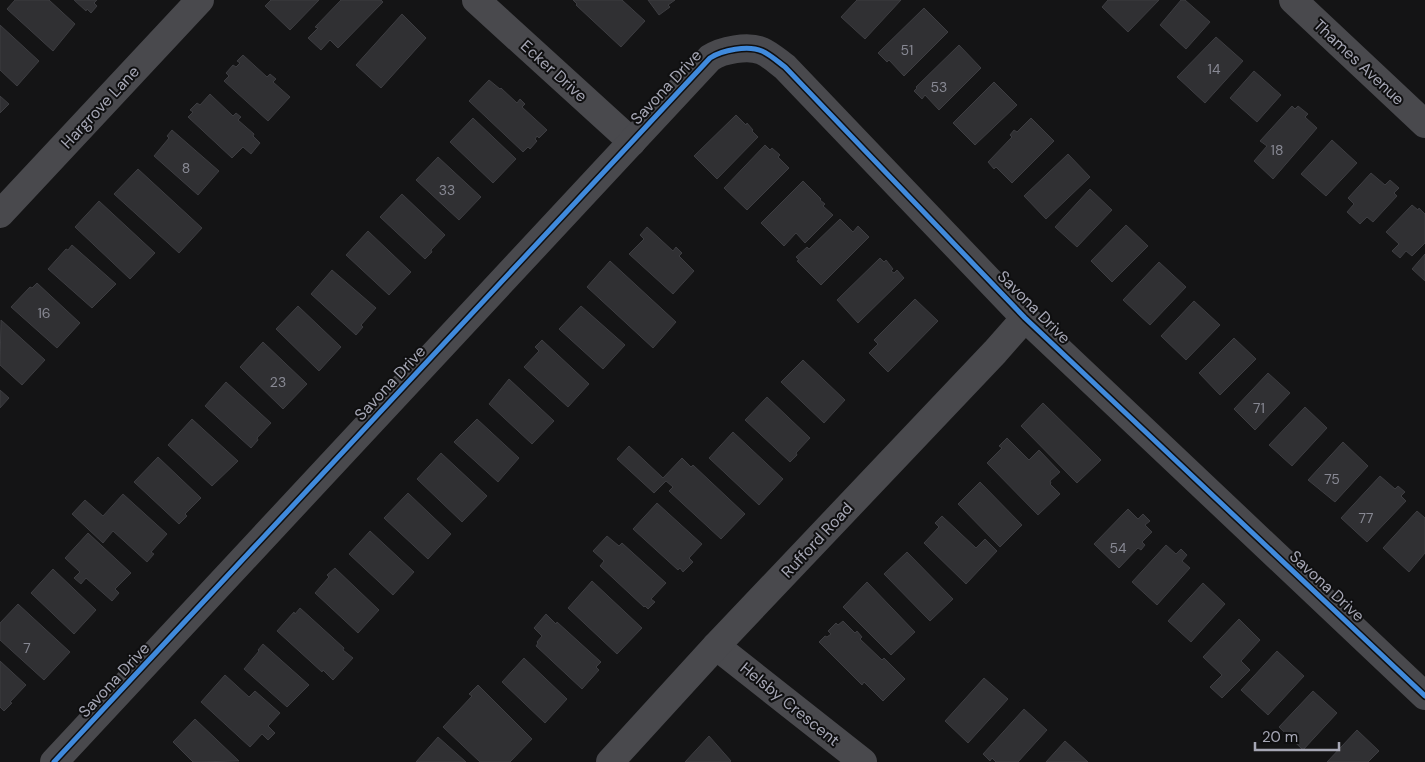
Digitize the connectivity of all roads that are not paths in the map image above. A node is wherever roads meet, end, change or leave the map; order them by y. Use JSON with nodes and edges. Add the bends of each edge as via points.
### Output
{"nodes":[{"id":1,"x":200,"y":0,"type":"edge"},
{"id":2,"x":476,"y":0,"type":"edge"},
{"id":3,"x":1293,"y":0,"type":"edge"},
{"id":4,"x":1425,"y":124,"type":"edge"},
{"id":5,"x":632,"y":142,"type":"junction"},
{"id":6,"x":0,"y":214,"type":"edge"},
{"id":7,"x":1025,"y":318,"type":"junction"},
{"id":8,"x":716,"y":646,"type":"junction"},
{"id":9,"x":1425,"y":696,"type":"edge"},
{"id":10,"x":54,"y":762,"type":"edge"},
{"id":11,"x":610,"y":762,"type":"edge"},
{"id":12,"x":863,"y":762,"type":"edge"}],
"edges":[{"from":1,"to":6,"type":"street","name":"Hargrove Lane"},
{"from":2,"to":5,"type":"street","name":"Ecker Drive"},
{"from":3,"to":4,"type":"street","name":"Thames Avenue"},
{"from":5,"to":7,"type":"street","name":"Savona Drive","via":[[718,52],[761,50],[785,67]]},
{"from":5,"to":10,"type":"street","name":"Savona Drive"},
{"from":7,"to":8,"type":"street","name":"Rufford Road"},
{"from":7,"to":9,"type":"street","name":"Savona Drive"},
{"from":8,"to":11,"type":"street","name":"Rufford Road"},
{"from":8,"to":12,"type":"street","name":"Helsby Crescent"}]}
